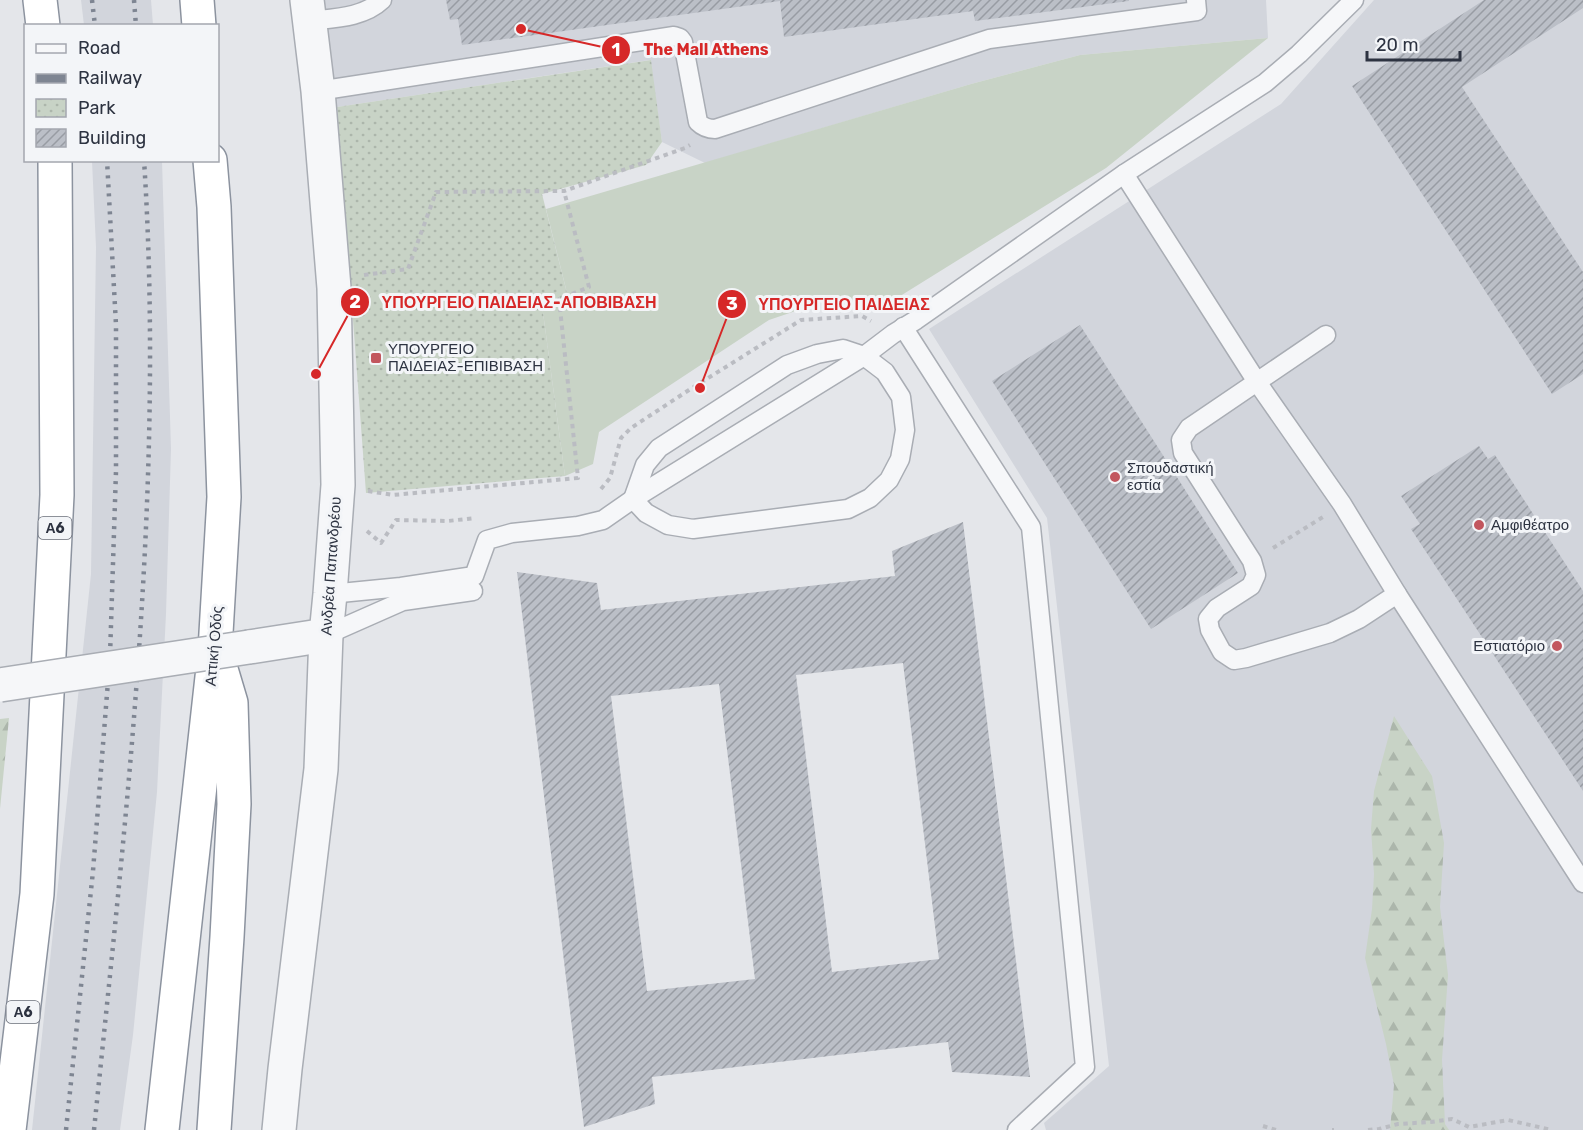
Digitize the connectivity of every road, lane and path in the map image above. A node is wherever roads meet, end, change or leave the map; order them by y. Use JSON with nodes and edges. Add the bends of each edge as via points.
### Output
{"nodes":[{"id":1,"x":40,"y":0,"type":"edge"},
{"id":2,"x":197,"y":0,"type":"edge"},
{"id":3,"x":382,"y":0,"type":"edge"},
{"id":4,"x":1196,"y":0,"type":"edge"},
{"id":5,"x":1354,"y":0,"type":"edge"},
{"id":6,"x":308,"y":11,"type":"edge"},
{"id":7,"x":43,"y":24,"type":"edge"},
{"id":8,"x":199,"y":24,"type":"edge"},
{"id":9,"x":318,"y":91,"type":"junction"},
{"id":10,"x":702,"y":126,"type":"junction"},
{"id":11,"x":55,"y":162,"type":"edge"},
{"id":12,"x":210,"y":162,"type":"edge"},
{"id":13,"x":1124,"y":174,"type":"junction"},
{"id":14,"x":564,"y":192,"type":"junction"},
{"id":15,"x":333,"y":280,"type":"junction"},
{"id":16,"x":898,"y":331,"type":"junction"},
{"id":17,"x":1326,"y":335,"type":"dead end"},
{"id":18,"x":864,"y":356,"type":"junction"},
{"id":19,"x":1257,"y":382,"type":"junction"},
{"id":20,"x":338,"y":485,"type":"junction"},
{"id":21,"x":594,"y":496,"type":"dead end"},
{"id":22,"x":633,"y":499,"type":"junction"},
{"id":23,"x":1342,"y":504,"type":"junction"},
{"id":24,"x":483,"y":517,"type":"dead end"},
{"id":25,"x":365,"y":524,"type":"dead end"},
{"id":26,"x":1252,"y":561,"type":"junction"},
{"id":27,"x":473,"y":583,"type":"junction"},
{"id":28,"x":330,"y":594,"type":"junction"},
{"id":29,"x":1397,"y":594,"type":"junction"},
{"id":30,"x":326,"y":635,"type":"junction"},
{"id":31,"x":215,"y":650,"type":"junction"},
{"id":32,"x":0,"y":685,"type":"edge"},
{"id":33,"x":1583,"y":883,"type":"edge"},
{"id":34,"x":1263,"y":1126,"type":"dead end"},
{"id":35,"x":9,"y":1130,"type":"edge"},
{"id":36,"x":162,"y":1130,"type":"edge"},
{"id":37,"x":214,"y":1130,"type":"edge"},
{"id":38,"x":279,"y":1130,"type":"edge"},
{"id":39,"x":1017,"y":1130,"type":"edge"},
{"id":40,"x":1276,"y":1130,"type":"edge"},
{"id":41,"x":1368,"y":1130,"type":"edge"},
{"id":42,"x":1552,"y":1130,"type":"edge"}],
"edges":[{"from":1,"to":7,"type":"highway"},
{"from":2,"to":8,"type":"highway"},
{"from":3,"to":6,"type":"lane","via":[[355,15]]},
{"from":4,"to":10,"type":"lane","via":[[1197,11],[988,39],[714,129]]},
{"from":5,"to":13,"type":"lane","via":[[1265,83]]},
{"from":6,"to":9,"type":"street","name":"Ανδρέα Παπανδρέου"},
{"from":9,"to":10,"type":"lane","via":[[674,36],[682,42],[696,116]]},
{"from":9,"to":15,"type":"street","name":"Ανδρέα Παπανδρέου"},
{"from":10,"to":14,"type":"path","via":[[696,141],[685,148]]},
{"from":11,"to":35,"type":"highway","number":"Α6","via":[[57,495],[37,894]]},
{"from":12,"to":31,"type":"highway","name":"Αττική Οδός","via":[[224,497]]},
{"from":13,"to":16,"type":"lane"},
{"from":13,"to":19,"type":"lane"},
{"from":14,"to":15,"type":"path","via":[[436,192],[408,269]]},
{"from":14,"to":20,"type":"path","via":[[589,287],[559,299],[578,478],[393,495]]},
{"from":15,"to":20,"type":"street","name":"Ανδρέα Παπανδρέου"},
{"from":16,"to":18,"type":"lane"},
{"from":16,"to":21,"type":"path","via":[[862,316],[801,320],[631,428],[621,438],[610,478]]},
{"from":16,"to":39,"type":"lane","via":[[1031,527],[1085,1067]]},
{"from":17,"to":19,"type":"lane"},
{"from":18,"to":22,"type":"lane"},
{"from":18,"to":22,"type":"lane","via":[[843,349],[787,365],[659,448],[645,465]]},
{"from":18,"to":22,"type":"lane","via":[[885,372],[901,397],[905,430],[900,459],[889,480],[870,498],[848,509],[693,530],[668,525],[646,513]]},
{"from":19,"to":23,"type":"lane"},
{"from":19,"to":26,"type":"lane","via":[[1189,428],[1181,440],[1183,453]]},
{"from":20,"to":28,"type":"street","name":"Ανδρέα Παπανδρέου"},
{"from":22,"to":27,"type":"lane","via":[[603,520],[488,540]]},
{"from":23,"to":26,"type":"path"},
{"from":23,"to":29,"type":"lane"},
{"from":24,"to":25,"type":"path","via":[[396,520],[381,543]]},
{"from":26,"to":29,"type":"lane","via":[[1256,575],[1251,586],[1217,608],[1208,619],[1222,652],[1234,660],[1330,633]]},
{"from":27,"to":28,"type":"lane"},
{"from":27,"to":30,"type":"lane","via":[[403,601]]},
{"from":28,"to":30,"type":"street","name":"Ανδρέα Παπανδρέου"},
{"from":29,"to":33,"type":"lane"},
{"from":30,"to":32,"type":"street","bridge":true},
{"from":30,"to":38,"type":"street","name":"Ανδρέα Παπανδρέου","via":[[321,769]]},
{"from":31,"to":36,"type":"highway","name":"Αττική Οδός"},
{"from":31,"to":37,"type":"highway","via":[[231,703],[234,804]]},
{"from":34,"to":40,"type":"path"},
{"from":41,"to":42,"type":"path","via":[[1452,1119],[1469,1127],[1508,1120]]}]}
